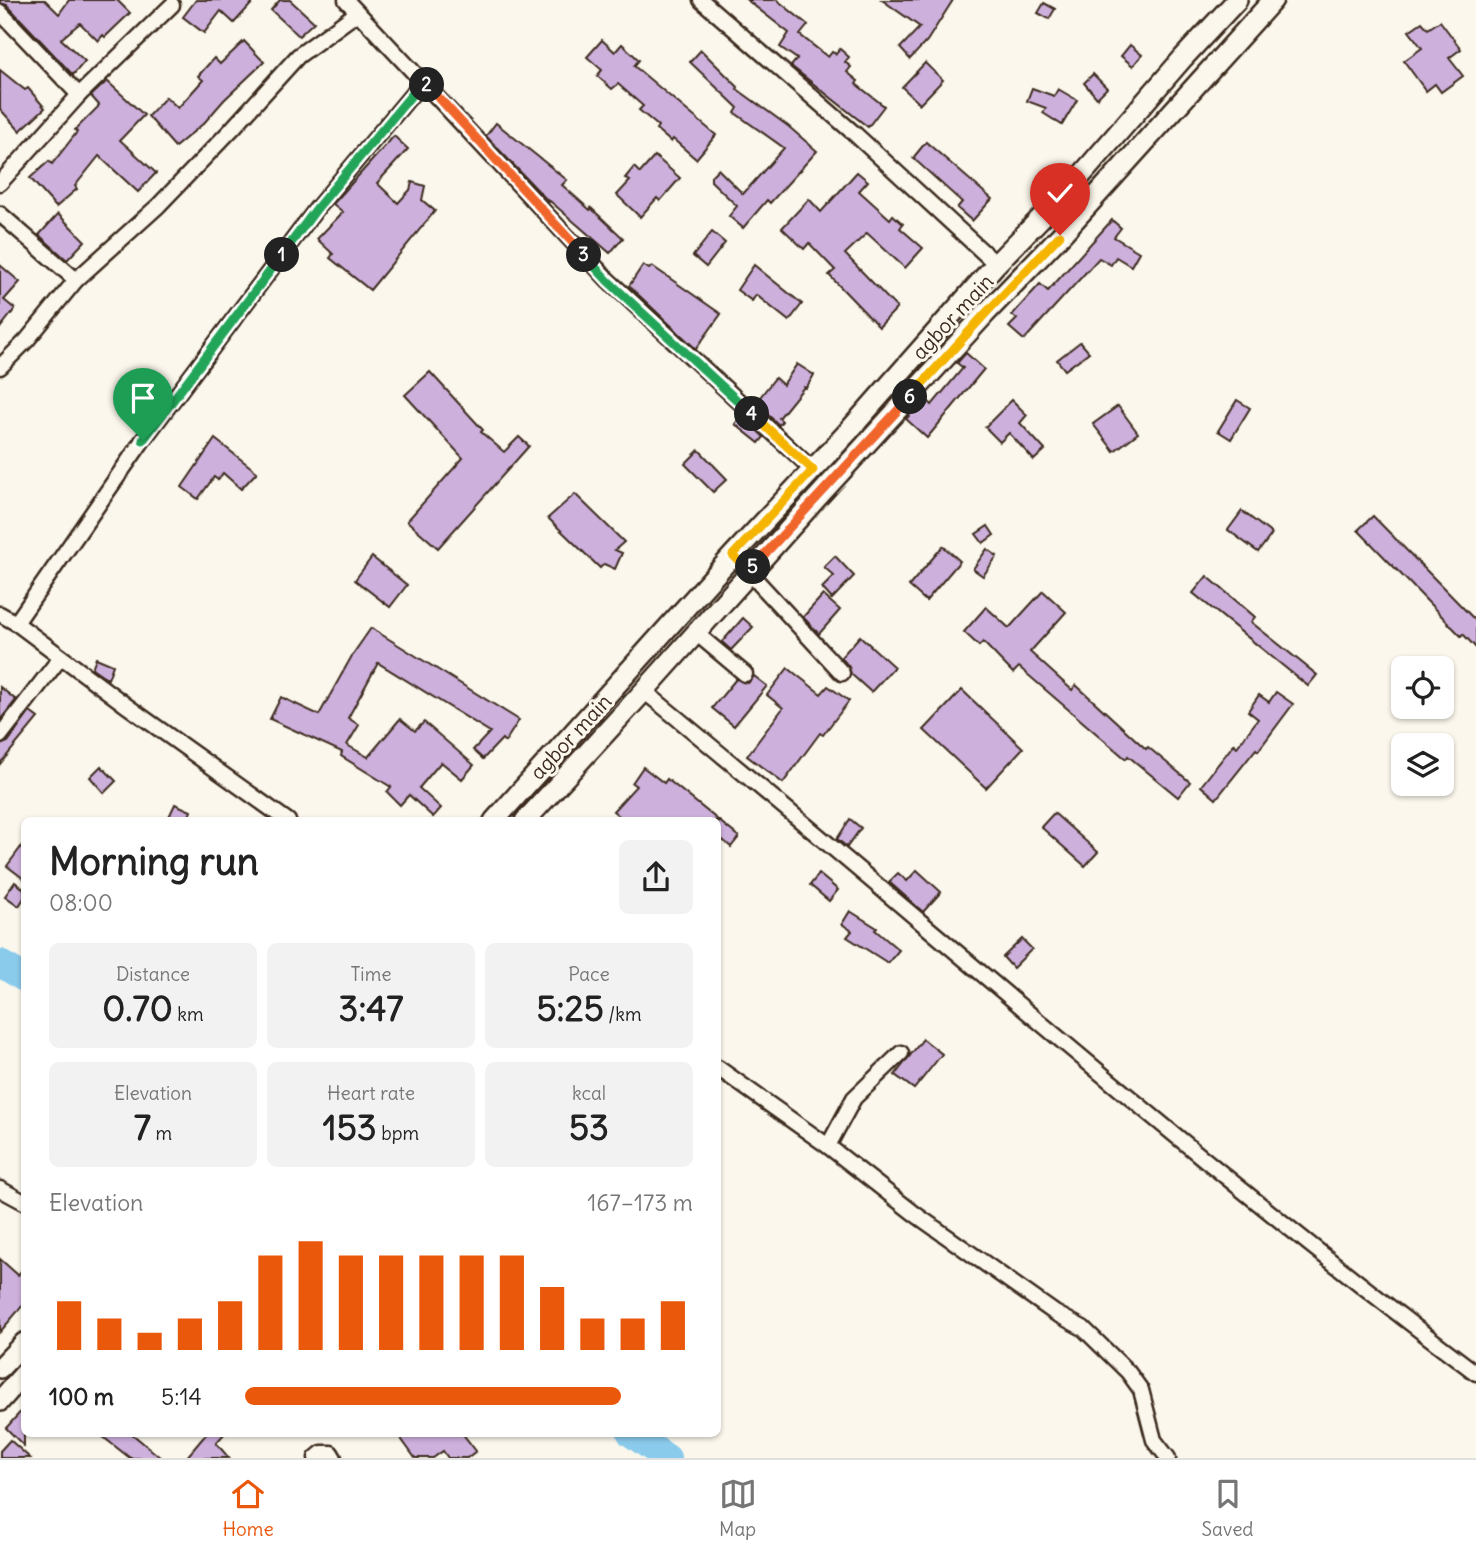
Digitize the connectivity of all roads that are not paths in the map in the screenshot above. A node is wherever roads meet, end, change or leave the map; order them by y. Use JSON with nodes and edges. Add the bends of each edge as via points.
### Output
{"nodes":[{"id":1,"x":346,"y":0,"type":"edge"},
{"id":2,"x":701,"y":0,"type":"edge"},
{"id":3,"x":1237,"y":0,"type":"edge"},
{"id":4,"x":1273,"y":0,"type":"edge"},
{"id":5,"x":172,"y":2,"type":"edge"},
{"id":6,"x":0,"y":12,"type":"edge"},
{"id":7,"x":357,"y":13,"type":"junction"},
{"id":8,"x":424,"y":80,"type":"junction"},
{"id":9,"x":79,"y":95,"type":"junction"},
{"id":10,"x":0,"y":183,"type":"edge"},
{"id":11,"x":0,"y":214,"type":"edge"},
{"id":12,"x":996,"y":264,"type":"junction"},
{"id":13,"x":76,"y":280,"type":"junction"},
{"id":14,"x":0,"y":366,"type":"edge"},
{"id":15,"x":813,"y":470,"type":"junction"},
{"id":16,"x":733,"y":555,"type":"junction"},
{"id":17,"x":749,"y":572,"type":"junction"},
{"id":18,"x":0,"y":614,"type":"edge"},
{"id":19,"x":16,"y":623,"type":"junction"},
{"id":20,"x":696,"y":633,"type":"junction"},
{"id":21,"x":61,"y":657,"type":"junction"},
{"id":22,"x":842,"y":673,"type":"dead end"},
{"id":23,"x":745,"y":674,"type":"dead end"},
{"id":24,"x":644,"y":691,"type":"junction"},
{"id":25,"x":0,"y":736,"type":"edge"},
{"id":26,"x":282,"y":817,"type":"edge"},
{"id":27,"x":498,"y":817,"type":"edge"},
{"id":28,"x":529,"y":817,"type":"edge"},
{"id":29,"x":901,"y":1053,"type":"dead end"},
{"id":30,"x":721,"y":1070,"type":"edge"},
{"id":31,"x":828,"y":1146,"type":"junction"},
{"id":32,"x":0,"y":1189,"type":"edge"},
{"id":33,"x":21,"y":1200,"type":"edge"},
{"id":34,"x":21,"y":1346,"type":"edge"},
{"id":35,"x":0,"y":1368,"type":"edge"},
{"id":36,"x":1476,"y":1373,"type":"edge"},
{"id":37,"x":21,"y":1376,"type":"edge"},
{"id":38,"x":3,"y":1390,"type":"edge"},
{"id":39,"x":316,"y":1458,"type":"edge"},
{"id":40,"x":334,"y":1458,"type":"edge"},
{"id":41,"x":1168,"y":1458,"type":"edge"}],
"edges":[{"from":1,"to":7,"type":"street"},
{"from":2,"to":12,"type":"street"},
{"from":3,"to":12,"type":"main road","name":"agbor main","via":[[1072,187]]},
{"from":4,"to":17,"type":"main road","name":"agbor main"},
{"from":5,"to":9,"type":"street"},
{"from":6,"to":9,"type":"street"},
{"from":7,"to":8,"type":"street"},
{"from":7,"to":13,"type":"street","via":[[298,56],[158,206]]},
{"from":8,"to":15,"type":"street","via":[[608,281]]},
{"from":8,"to":19,"type":"street","via":[[317,208],[151,429]]},
{"from":9,"to":10,"type":"street"},
{"from":11,"to":13,"type":"street"},
{"from":12,"to":15,"type":"main road","name":"agbor main"},
{"from":13,"to":14,"type":"street"},
{"from":15,"to":16,"type":"main road","name":"agbor main"},
{"from":16,"to":17,"type":"street"},
{"from":16,"to":27,"type":"main road","name":"agbor main"},
{"from":17,"to":20,"type":"main road","name":"agbor main"},
{"from":17,"to":22,"type":"street"},
{"from":18,"to":19,"type":"street"},
{"from":19,"to":21,"type":"street"},
{"from":20,"to":23,"type":"street"},
{"from":20,"to":24,"type":"main road","name":"agbor main"},
{"from":21,"to":25,"type":"street"},
{"from":21,"to":26,"type":"street"},
{"from":24,"to":28,"type":"main road","name":"agbor main"},
{"from":24,"to":36,"type":"street","via":[[1049,1031],[1348,1275]]},
{"from":29,"to":31,"type":"street","via":[[854,1098]]},
{"from":30,"to":31,"type":"street"},
{"from":31,"to":41,"type":"street","via":[[915,1214],[1083,1328],[1140,1390],[1154,1440]]},
{"from":32,"to":33,"type":"street"},
{"from":34,"to":35,"type":"main road"},
{"from":37,"to":38,"type":"main road"},
{"from":39,"to":40,"type":"street","via":[[322,1453]]}]}
